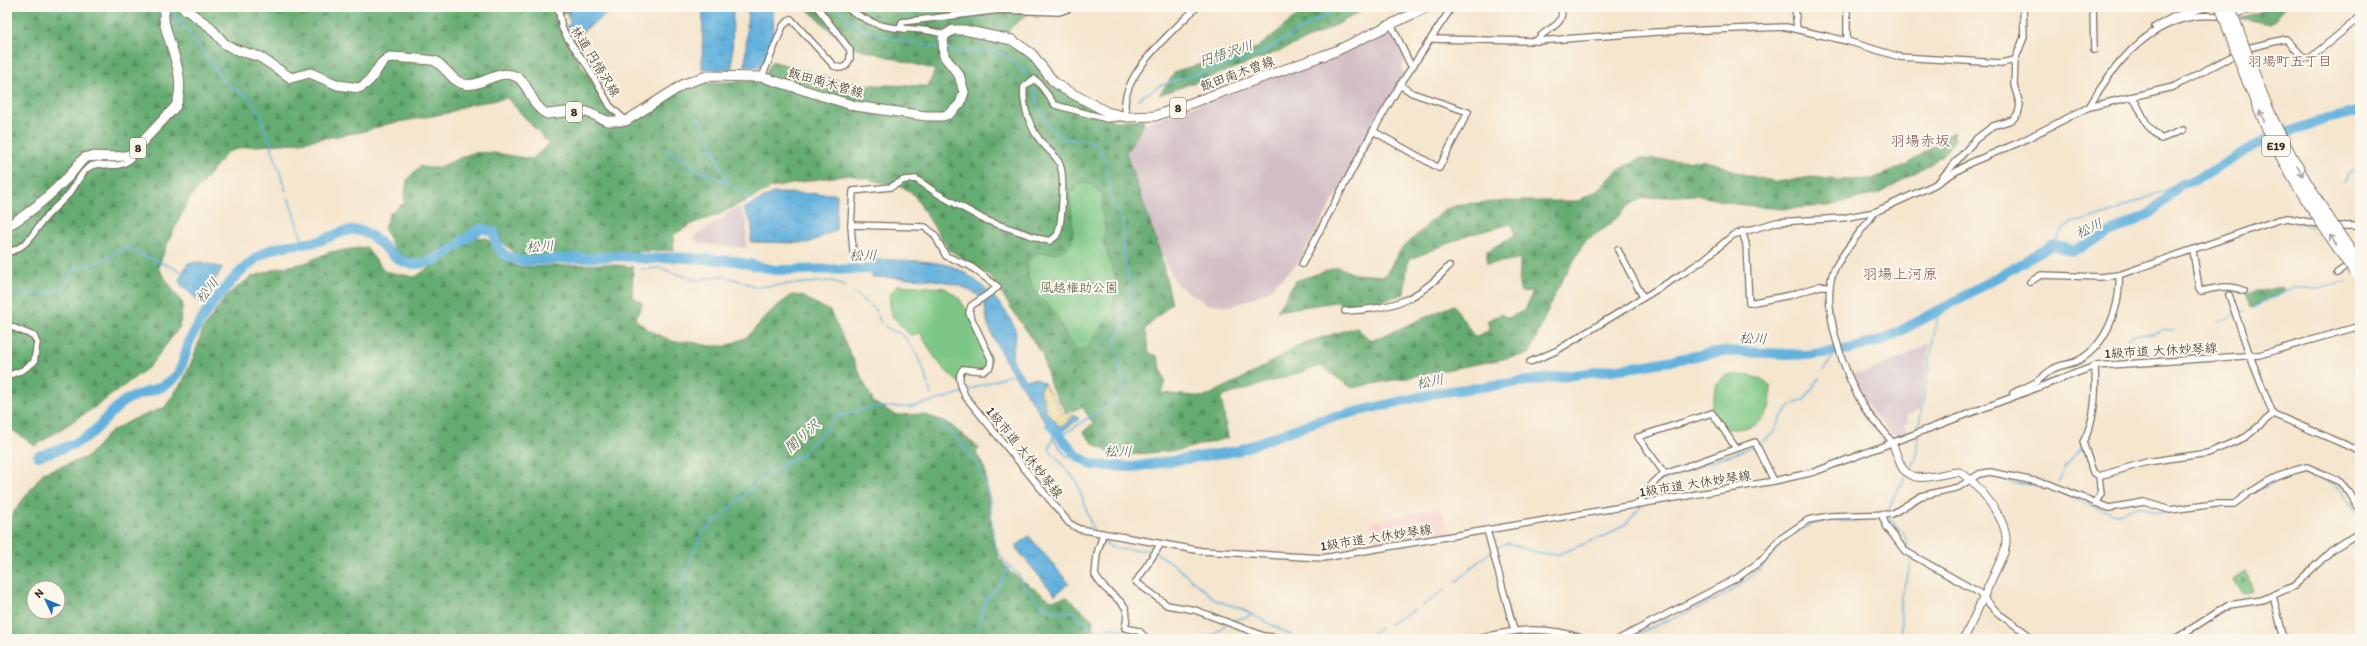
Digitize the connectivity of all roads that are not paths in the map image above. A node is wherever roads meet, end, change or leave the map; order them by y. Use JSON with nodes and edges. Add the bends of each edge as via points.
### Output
{"nodes":[{"id":1,"x":166,"y":7,"type":"edge"},
{"id":2,"x":182,"y":7,"type":"edge"},
{"id":3,"x":558,"y":7,"type":"edge"},
{"id":4,"x":816,"y":7,"type":"edge"},
{"id":5,"x":845,"y":7,"type":"edge"},
{"id":6,"x":1074,"y":7,"type":"edge"},
{"id":7,"x":1197,"y":7,"type":"edge"},
{"id":8,"x":1427,"y":7,"type":"edge"},
{"id":9,"x":1452,"y":7,"type":"edge"},
{"id":10,"x":1561,"y":7,"type":"edge"},
{"id":11,"x":1794,"y":7,"type":"edge"},
{"id":12,"x":1847,"y":7,"type":"edge"},
{"id":13,"x":2023,"y":7,"type":"edge"},
{"id":14,"x":2093,"y":7,"type":"edge"},
{"id":15,"x":2208,"y":7,"type":"edge"},
{"id":16,"x":2221,"y":7,"type":"edge"},
{"id":17,"x":2230,"y":7,"type":"edge"},
{"id":18,"x":2261,"y":7,"type":"edge"},
{"id":19,"x":1052,"y":10,"type":"edge"},
{"id":20,"x":2360,"y":17,"type":"edge"},
{"id":21,"x":1391,"y":24,"type":"junction"},
{"id":22,"x":904,"y":29,"type":"junction"},
{"id":23,"x":1797,"y":29,"type":"junction"},
{"id":24,"x":2150,"y":34,"type":"junction"},
{"id":25,"x":944,"y":37,"type":"junction"},
{"id":26,"x":1431,"y":39,"type":"junction"},
{"id":27,"x":1537,"y":41,"type":"junction"},
{"id":28,"x":1847,"y":41,"type":"junction"},
{"id":29,"x":2094,"y":50,"type":"dead end"},
{"id":30,"x":2015,"y":60,"type":"junction"},
{"id":31,"x":1413,"y":66,"type":"junction"},
{"id":32,"x":762,"y":77,"type":"junction"},
{"id":33,"x":1400,"y":85,"type":"junction"},
{"id":34,"x":2133,"y":97,"type":"junction"},
{"id":35,"x":2089,"y":107,"type":"junction"},
{"id":36,"x":1127,"y":116,"type":"junction"},
{"id":37,"x":626,"y":121,"type":"junction"},
{"id":38,"x":2183,"y":130,"type":"dead end"},
{"id":39,"x":1373,"y":131,"type":"junction"},
{"id":40,"x":131,"y":154,"type":"junction"},
{"id":41,"x":1938,"y":182,"type":"junction"},
{"id":42,"x":1875,"y":212,"type":"junction"},
{"id":43,"x":851,"y":225,"type":"junction"},
{"id":44,"x":7,"y":226,"type":"edge"},
{"id":45,"x":2360,"y":226,"type":"edge"},
{"id":46,"x":1742,"y":231,"type":"junction"},
{"id":47,"x":1618,"y":250,"type":"dead end"},
{"id":48,"x":853,"y":251,"type":"dead end"},
{"id":49,"x":2193,"y":251,"type":"junction"},
{"id":50,"x":7,"y":253,"type":"edge"},
{"id":51,"x":2360,"y":257,"type":"edge"},
{"id":52,"x":1302,"y":264,"type":"dead end"},
{"id":53,"x":1449,"y":266,"type":"dead end"},
{"id":54,"x":2358,"y":269,"type":"edge"},
{"id":55,"x":2338,"y":273,"type":"dead end"},
{"id":56,"x":2119,"y":275,"type":"junction"},
{"id":57,"x":2030,"y":282,"type":"dead end"},
{"id":58,"x":1830,"y":286,"type":"junction"},
{"id":59,"x":2244,"y":291,"type":"dead end"},
{"id":60,"x":2229,"y":295,"type":"dead end"},
{"id":61,"x":1643,"y":297,"type":"junction"},
{"id":62,"x":1345,"y":311,"type":"dead end"},
{"id":63,"x":7,"y":325,"type":"edge"},
{"id":64,"x":2360,"y":326,"type":"edge"},
{"id":65,"x":2250,"y":356,"type":"junction"},
{"id":66,"x":1530,"y":362,"type":"dead end"},
{"id":67,"x":2095,"y":366,"type":"junction"},
{"id":68,"x":7,"y":376,"type":"edge"},
{"id":69,"x":2004,"y":400,"type":"junction"},
{"id":70,"x":2273,"y":414,"type":"junction"},
{"id":71,"x":1892,"y":443,"type":"junction"},
{"id":72,"x":1736,"y":448,"type":"junction"},
{"id":73,"x":2360,"y":451,"type":"edge"},
{"id":74,"x":1665,"y":474,"type":"junction"},
{"id":75,"x":2099,"y":476,"type":"junction"},
{"id":76,"x":1971,"y":479,"type":"junction"},
{"id":77,"x":1774,"y":481,"type":"junction"},
{"id":78,"x":2096,"y":503,"type":"junction"},
{"id":79,"x":1638,"y":504,"type":"junction"},
{"id":80,"x":2360,"y":510,"type":"edge"},
{"id":81,"x":1885,"y":515,"type":"junction"},
{"id":82,"x":1487,"y":530,"type":"junction"},
{"id":83,"x":2360,"y":532,"type":"edge"},
{"id":84,"x":1102,"y":535,"type":"junction"},
{"id":85,"x":1158,"y":547,"type":"junction"},
{"id":86,"x":2273,"y":596,"type":"junction"},
{"id":87,"x":1983,"y":599,"type":"junction"},
{"id":88,"x":1514,"y":630,"type":"junction"},
{"id":89,"x":1148,"y":639,"type":"edge"},
{"id":90,"x":1288,"y":639,"type":"edge"},
{"id":91,"x":1478,"y":639,"type":"edge"},
{"id":92,"x":1586,"y":639,"type":"edge"},
{"id":93,"x":1619,"y":639,"type":"edge"},
{"id":94,"x":1964,"y":639,"type":"edge"},
{"id":95,"x":2030,"y":639,"type":"edge"},
{"id":96,"x":2175,"y":639,"type":"edge"},
{"id":97,"x":2284,"y":639,"type":"edge"}],
"edges":[{"from":1,"to":40,"type":"main road","number":"8","via":[[165,27],[181,77],[179,98],[176,106]]},
{"from":2,"to":37,"type":"main road","number":"8","via":[[208,26],[225,44],[260,57],[291,78],[310,73],[338,85],[359,88],[372,80],[384,59],[390,57],[434,60],[463,84],[473,85],[502,74],[511,75],[523,82],[534,104],[547,114],[576,111],[587,112],[613,123]]},
{"from":3,"to":37,"type":"street","name":"林道 円悟沢線","via":[[562,28],[568,39],[588,67],[610,106]]},
{"from":4,"to":32,"type":"street","via":[[850,50],[850,59],[846,66],[834,66],[791,19],[783,26]]},
{"from":5,"to":22,"type":"street","via":[[868,21]]},
{"from":6,"to":19,"type":"street","via":[[1068,10]]},
{"from":7,"to":36,"type":"street","via":[[1144,61],[1124,100]]},
{"from":8,"to":21,"type":"main road","name":"飯田南木曽線","number":"8"},
{"from":9,"to":26,"type":"street"},
{"from":10,"to":27,"type":"street","via":[[1562,16],[1558,23],[1542,34]]},
{"from":11,"to":23,"type":"street"},
{"from":12,"to":28,"type":"street"},
{"from":13,"to":30,"type":"street","via":[[2024,37]]},
{"from":14,"to":29,"type":"street"},
{"from":15,"to":24,"type":"street","via":[[2165,20]]},
{"from":54,"to":16,"type":"highway","number":"E19","one_way":true,"bridge":true,"via":[[2309,203],[2271,136]]},
{"from":17,"to":54,"type":"highway","number":"E19","one_way":true,"bridge":true,"via":[[2260,88],[2293,160]]},
{"from":18,"to":24,"type":"street","via":[[2237,14],[2192,16],[2173,21]]},
{"from":19,"to":22,"type":"street","via":[[1000,10],[931,17],[902,22],[901,26]]},
{"from":20,"to":34,"type":"street","via":[[2310,58],[2304,58],[2286,39],[2248,48],[2173,87]]},
{"from":21,"to":31,"type":"street"},
{"from":21,"to":36,"type":"main road","name":"飯田南木曽線","number":"8","via":[[1336,51],[1162,114]]},
{"from":22,"to":25,"type":"street","via":[[932,30]]},
{"from":23,"to":27,"type":"street","via":[[1786,27],[1657,32]]},
{"from":23,"to":28,"type":"street"},
{"from":24,"to":35,"type":"street","via":[[2116,66]]},
{"from":25,"to":32,"type":"main road","name":"飯田南木曽線","via":[[944,56],[959,74],[964,92],[960,104],[949,114],[942,116],[855,106]]},
{"from":25,"to":36,"type":"main road","name":"飯田南木曽線","number":"8","via":[[953,30],[964,30],[1012,40],[1032,54],[1053,81],[1062,88],[1107,112]]},
{"from":26,"to":27,"type":"street"},
{"from":26,"to":31,"type":"street"},
{"from":28,"to":30,"type":"street","via":[[1900,57],[1921,60],[2001,63]]},
{"from":30,"to":41,"type":"street","via":[[2014,86],[2020,105],[2018,114],[2012,120],[1993,126],[1976,139]]},
{"from":31,"to":33,"type":"street"},
{"from":32,"to":37,"type":"main road","name":"飯田南木曽線","via":[[707,76],[691,80]]},
{"from":33,"to":39,"type":"street"},
{"from":33,"to":39,"type":"street","via":[[1412,93],[1468,112],[1439,168]]},
{"from":34,"to":35,"type":"street"},
{"from":34,"to":38,"type":"street","via":[[2148,126],[2161,139]]},
{"from":35,"to":41,"type":"street","via":[[2018,143],[1970,163]]},
{"from":36,"to":43,"type":"street","via":[[1107,119],[1055,105],[1039,83],[1034,79],[1027,82],[1024,87],[1024,102],[1035,132],[1045,147],[1055,154],[1062,170],[1060,219],[1057,234],[1050,241],[985,220],[916,179],[904,180],[891,187],[853,191]]},
{"from":39,"to":52,"type":"street"},
{"from":40,"to":44,"type":"main road","number":"8","via":[[122,158],[92,156],[84,159],[66,180],[42,201]]},
{"from":40,"to":50,"type":"street","via":[[131,160],[120,166],[95,164],[88,168],[71,192],[45,217],[32,238],[19,249]]},
{"from":41,"to":42,"type":"street"},
{"from":42,"to":46,"type":"street","via":[[1843,218],[1777,222]]},
{"from":42,"to":58,"type":"street","via":[[1835,268]]},
{"from":43,"to":48,"type":"street"},
{"from":43,"to":84,"type":"street","name":"1級市道 大休妙琴線","via":[[925,226],[934,234],[946,256],[978,271],[998,287],[971,306],[969,313],[991,363],[990,367],[984,371],[963,370],[960,376],[961,387],[965,396],[1065,518],[1080,529]]},
{"from":45,"to":49,"type":"street","via":[[2315,225],[2288,218]]},
{"from":46,"to":58,"type":"street","via":[[1746,244],[1749,303],[1820,286]]},
{"from":46,"to":61,"type":"street","via":[[1729,236],[1702,261]]},
{"from":47,"to":61,"type":"street"},
{"from":49,"to":56,"type":"street"},
{"from":49,"to":59,"type":"street","via":[[2198,288],[2201,291],[2222,286],[2233,286]]},
{"from":51,"to":55,"type":"street"},
{"from":53,"to":62,"type":"street","via":[[1424,291],[1409,298],[1368,310]]},
{"from":56,"to":57,"type":"street","via":[[2041,275]]},
{"from":56,"to":69,"type":"street","via":[[2118,299],[2114,313],[2094,349],[2078,361],[2053,368],[2036,382]]},
{"from":58,"to":71,"type":"street","via":[[1830,309],[1845,368],[1864,408]]},
{"from":60,"to":65,"type":"street"},
{"from":61,"to":66,"type":"street","via":[[1556,351]]},
{"from":63,"to":68,"type":"street","via":[[34,336],[37,343],[34,362],[23,370]]},
{"from":64,"to":65,"type":"street","name":"1級市道 大休妙琴線"},
{"from":65,"to":67,"type":"street","name":"1級市道 大休妙琴線"},
{"from":65,"to":70,"type":"street"},
{"from":67,"to":69,"type":"street","name":"1級市道 大休妙琴線"},
{"from":67,"to":75,"type":"street","via":[[2096,391],[2090,427],[2083,442],[2093,472]]},
{"from":69,"to":71,"type":"street","name":"1級市道 大休妙琴線"},
{"from":70,"to":73,"type":"street"},
{"from":70,"to":75,"type":"street","via":[[2246,437],[2208,453],[2156,460]]},
{"from":71,"to":76,"type":"street","via":[[1908,474],[1920,478],[1960,472]]},
{"from":71,"to":77,"type":"street","name":"1級市道 大休妙琴線","via":[[1814,472]]},
{"from":72,"to":74,"type":"street"},
{"from":72,"to":74,"type":"street","via":[[1712,414],[1638,437]]},
{"from":72,"to":77,"type":"street","via":[[1755,442]]},
{"from":74,"to":79,"type":"street","via":[[1652,484]]},
{"from":75,"to":78,"type":"street","via":[[2102,494]]},
{"from":76,"to":78,"type":"street","via":[[1978,474],[1990,472],[2049,484]]},
{"from":76,"to":81,"type":"street","via":[[1959,486],[1921,496]]},
{"from":76,"to":87,"type":"street","via":[[1997,515],[2006,536],[2004,553]]},
{"from":77,"to":79,"type":"street","name":"1級市道 大休妙琴線"},
{"from":78,"to":80,"type":"street","via":[[2116,508],[2144,502],[2170,510],[2234,504],[2249,491],[2280,476],[2307,467],[2340,482],[2350,492]]},
{"from":79,"to":82,"type":"street","name":"1級市道 大休妙琴線"},
{"from":81,"to":87,"type":"street","via":[[1908,554],[1978,592]]},
{"from":81,"to":93,"type":"street","via":[[1830,516],[1808,520],[1780,539],[1762,560],[1737,578]]},
{"from":82,"to":85,"type":"street","name":"1級市道 大休妙琴線","via":[[1323,558]]},
{"from":82,"to":88,"type":"street"},
{"from":83,"to":86,"type":"street","via":[[2332,550],[2294,586]]},
{"from":84,"to":85,"type":"street","name":"1級市道 大休妙琴線"},
{"from":84,"to":89,"type":"street","via":[[1095,563],[1095,576],[1106,590],[1124,604],[1128,612],[1126,628],[1140,631]]},
{"from":85,"to":90,"type":"street","via":[[1136,582],[1167,605],[1195,610],[1264,636]]},
{"from":86,"to":96,"type":"street","via":[[2230,604]]},
{"from":86,"to":97,"type":"street"},
{"from":87,"to":94,"type":"street"},
{"from":87,"to":95,"type":"street"},
{"from":88,"to":91,"type":"street"},
{"from":88,"to":92,"type":"street","via":[[1563,632]]}]}
